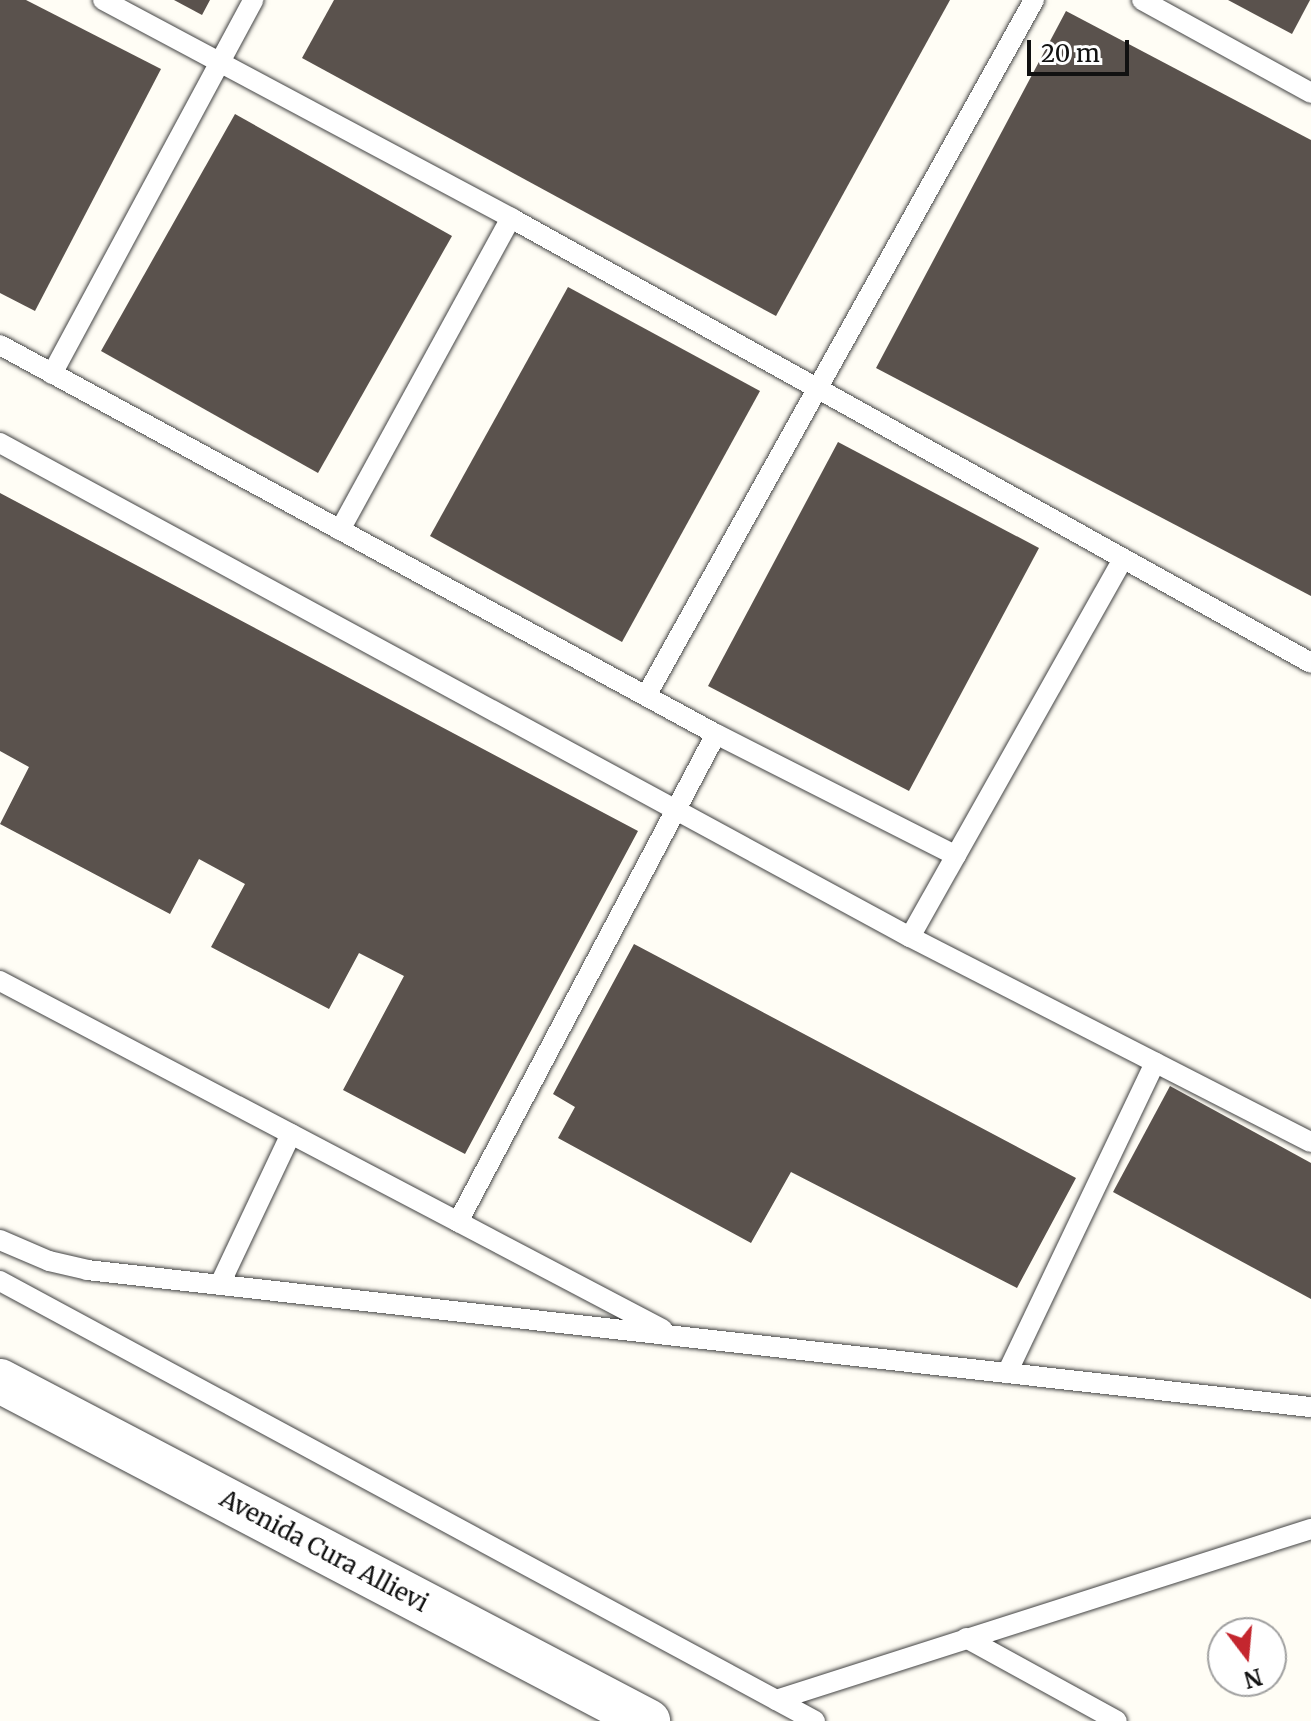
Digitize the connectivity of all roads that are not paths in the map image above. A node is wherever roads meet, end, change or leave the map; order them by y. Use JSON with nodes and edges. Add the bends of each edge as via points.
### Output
{"nodes":[{"id":1,"x":103,"y":0,"type":"edge"},
{"id":2,"x":253,"y":0,"type":"edge"},
{"id":3,"x":1034,"y":0,"type":"edge"},
{"id":4,"x":1142,"y":0,"type":"edge"},
{"id":5,"x":220,"y":62,"type":"junction"},
{"id":6,"x":1311,"y":93,"type":"edge"},
{"id":7,"x":511,"y":218,"type":"junction"},
{"id":8,"x":0,"y":345,"type":"edge"},
{"id":9,"x":52,"y":374,"type":"junction"},
{"id":10,"x":817,"y":391,"type":"junction"},
{"id":11,"x":0,"y":443,"type":"edge"},
{"id":12,"x":340,"y":530,"type":"junction"},
{"id":13,"x":1123,"y":559,"type":"junction"},
{"id":14,"x":1311,"y":663,"type":"edge"},
{"id":15,"x":646,"y":696,"type":"junction"},
{"id":16,"x":716,"y":734,"type":"junction"},
{"id":17,"x":674,"y":809,"type":"junction"},
{"id":18,"x":956,"y":856,"type":"junction"},
{"id":19,"x":910,"y":937,"type":"junction"},
{"id":20,"x":0,"y":981,"type":"edge"},
{"id":21,"x":1155,"y":1063,"type":"junction"},
{"id":22,"x":291,"y":1134,"type":"junction"},
{"id":23,"x":1311,"y":1142,"type":"edge"},
{"id":24,"x":458,"y":1222,"type":"junction"},
{"id":25,"x":0,"y":1240,"type":"edge"},
{"id":26,"x":0,"y":1281,"type":"edge"},
{"id":27,"x":220,"y":1284,"type":"junction"},
{"id":28,"x":673,"y":1335,"type":"junction"},
{"id":29,"x":1007,"y":1373,"type":"junction"},
{"id":30,"x":0,"y":1381,"type":"edge"},
{"id":31,"x":1311,"y":1407,"type":"edge"},
{"id":32,"x":1311,"y":1529,"type":"edge"},
{"id":33,"x":966,"y":1638,"type":"junction"},
{"id":34,"x":776,"y":1700,"type":"junction"},
{"id":35,"x":648,"y":1721,"type":"edge"},
{"id":36,"x":815,"y":1721,"type":"edge"},
{"id":37,"x":1117,"y":1721,"type":"edge"}],
"edges":[{"from":1,"to":5,"type":"lane"},
{"from":2,"to":5,"type":"lane"},
{"from":3,"to":10,"type":"lane"},
{"from":4,"to":6,"type":"lane"},
{"from":5,"to":7,"type":"lane"},
{"from":5,"to":9,"type":"lane"},
{"from":7,"to":10,"type":"lane"},
{"from":7,"to":12,"type":"lane"},
{"from":8,"to":9,"type":"lane"},
{"from":9,"to":12,"type":"lane"},
{"from":10,"to":13,"type":"lane"},
{"from":10,"to":15,"type":"lane"},
{"from":11,"to":17,"type":"lane"},
{"from":12,"to":15,"type":"lane"},
{"from":13,"to":14,"type":"lane"},
{"from":13,"to":18,"type":"lane"},
{"from":15,"to":16,"type":"lane"},
{"from":16,"to":17,"type":"lane"},
{"from":16,"to":18,"type":"lane"},
{"from":17,"to":19,"type":"lane"},
{"from":17,"to":24,"type":"lane"},
{"from":18,"to":19,"type":"lane"},
{"from":19,"to":21,"type":"lane"},
{"from":20,"to":22,"type":"lane"},
{"from":21,"to":23,"type":"lane"},
{"from":21,"to":29,"type":"lane"},
{"from":22,"to":24,"type":"lane"},
{"from":22,"to":27,"type":"lane"},
{"from":24,"to":28,"type":"lane"},
{"from":25,"to":27,"type":"lane","via":[[87,1270]]},
{"from":26,"to":34,"type":"lane"},
{"from":27,"to":28,"type":"lane"},
{"from":28,"to":29,"type":"lane"},
{"from":29,"to":31,"type":"lane"},
{"from":30,"to":35,"type":"street","name":"Avenida Cura Allievi"},
{"from":32,"to":33,"type":"lane"},
{"from":33,"to":34,"type":"lane"},
{"from":33,"to":37,"type":"lane"},
{"from":34,"to":36,"type":"lane"}]}
